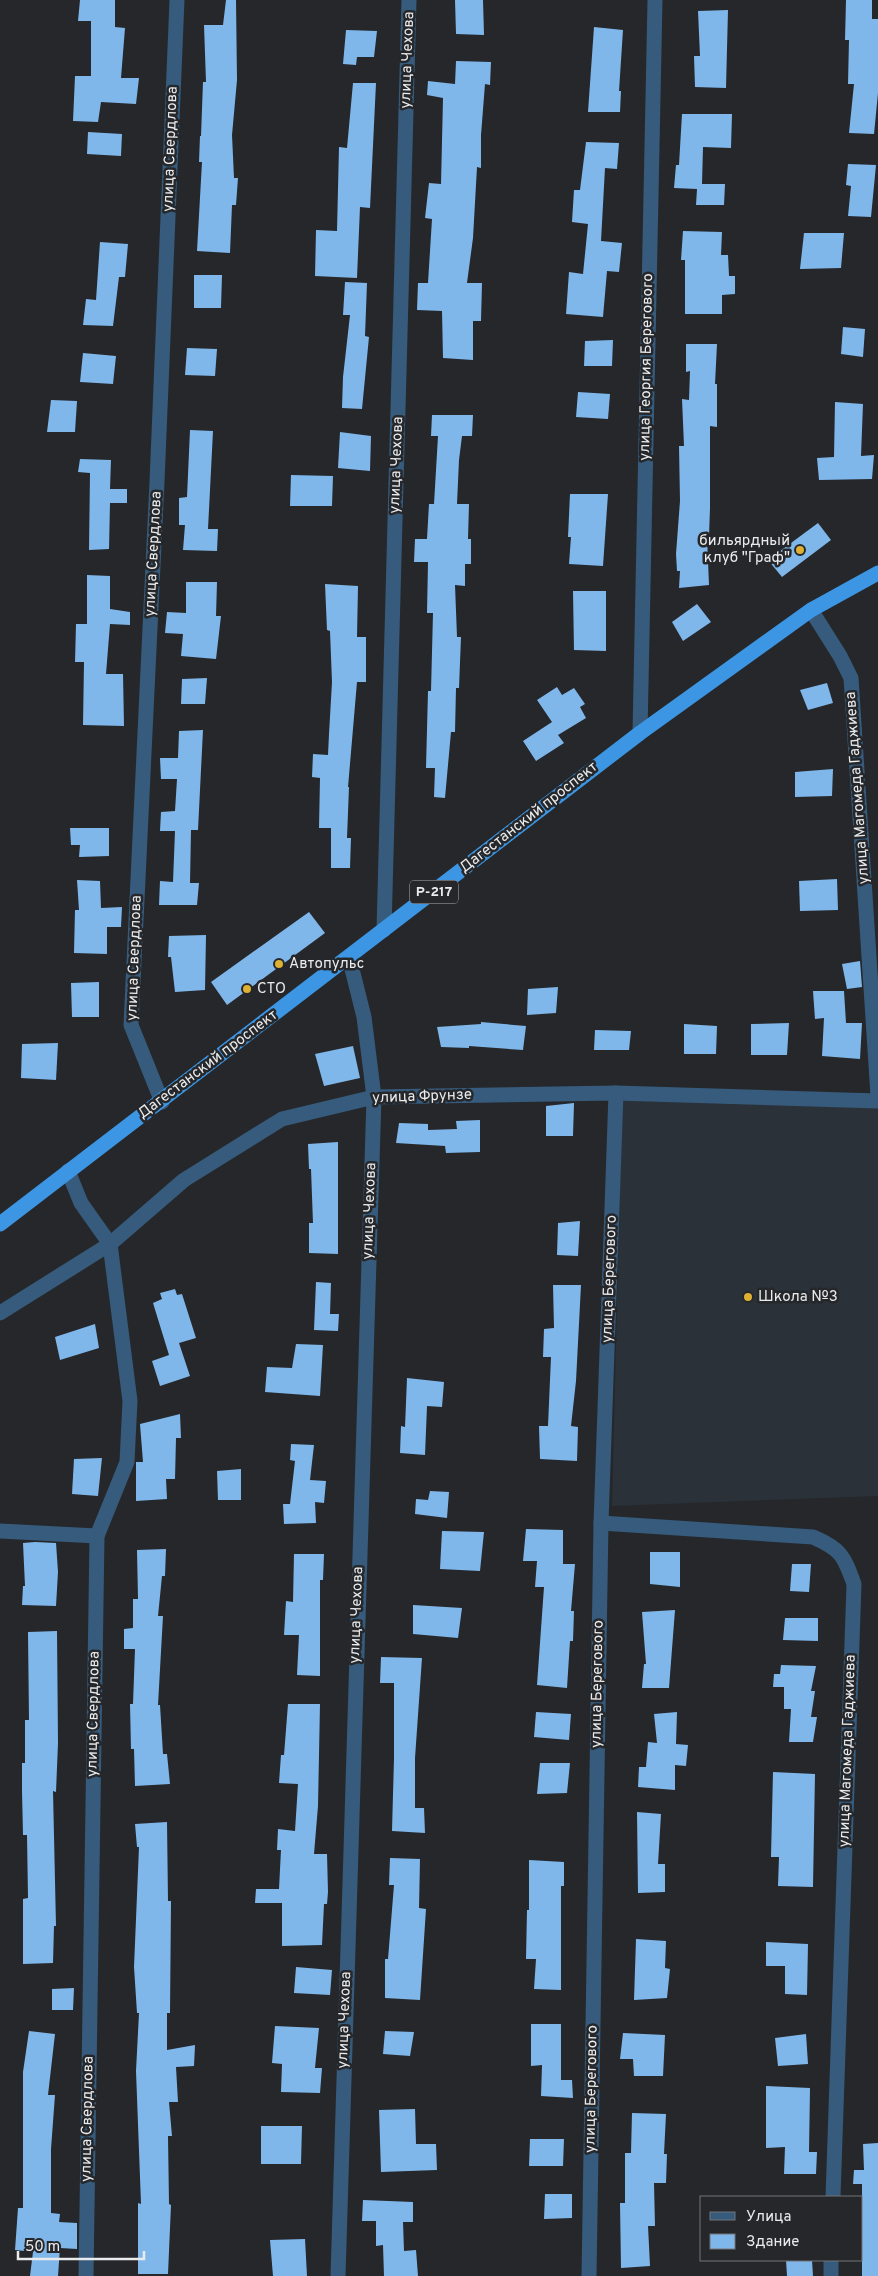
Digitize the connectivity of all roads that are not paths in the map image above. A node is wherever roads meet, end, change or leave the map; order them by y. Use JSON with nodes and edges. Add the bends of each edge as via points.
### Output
{"nodes":[{"id":1,"x":177,"y":0,"type":"edge"},
{"id":2,"x":410,"y":0,"type":"edge"},
{"id":3,"x":655,"y":0,"type":"edge"},
{"id":4,"x":878,"y":572,"type":"edge"},
{"id":5,"x":811,"y":610,"type":"junction"},
{"id":6,"x":640,"y":733,"type":"junction"},
{"id":7,"x":384,"y":930,"type":"junction"},
{"id":8,"x":349,"y":957,"type":"junction"},
{"id":9,"x":616,"y":1093,"type":"junction"},
{"id":10,"x":878,"y":1096,"type":"edge"},
{"id":11,"x":374,"y":1097,"type":"junction"},
{"id":12,"x":878,"y":1101,"type":"edge"},
{"id":13,"x":162,"y":1102,"type":"junction"},
{"id":14,"x":68,"y":1171,"type":"junction"},
{"id":15,"x":0,"y":1224,"type":"edge"},
{"id":16,"x":110,"y":1244,"type":"junction"},
{"id":17,"x":0,"y":1313,"type":"edge"},
{"id":18,"x":601,"y":1523,"type":"junction"},
{"id":19,"x":0,"y":1531,"type":"edge"},
{"id":20,"x":97,"y":1536,"type":"junction"},
{"id":21,"x":833,"y":2196,"type":"edge"},
{"id":22,"x":831,"y":2261,"type":"edge"},
{"id":23,"x":86,"y":2276,"type":"edge"},
{"id":24,"x":338,"y":2276,"type":"edge"},
{"id":25,"x":589,"y":2276,"type":"edge"},
{"id":26,"x":831,"y":2276,"type":"edge"}],
"edges":[{"from":1,"to":13,"type":"street","name":"улица Свердлова","via":[[130,1025]]},
{"from":2,"to":7,"type":"street","name":"улица Чехова"},
{"from":3,"to":6,"type":"street","name":"улица Георгия Берегового"},
{"from":4,"to":5,"type":"highway","name":"Дагестанский проспект","number":"Р-217"},
{"from":5,"to":6,"type":"highway","name":"Дагестанский проспект","number":"Р-217"},
{"from":5,"to":10,"type":"street","name":"улица Магомеда Гаджиева","via":[[851,678]]},
{"from":6,"to":7,"type":"highway","name":"Дагестанский проспект","number":"Р-217"},
{"from":7,"to":8,"type":"highway","name":"Дагестанский проспект","number":"Р-217"},
{"from":8,"to":11,"type":"street","name":"улица Чехова","via":[[364,1017]]},
{"from":8,"to":13,"type":"highway","name":"Дагестанский проспект","number":"Р-217"},
{"from":9,"to":11,"type":"street","name":"улица Фрунзе"},
{"from":9,"to":12,"type":"street","name":"улица Фрунзе"},
{"from":9,"to":18,"type":"street","name":"улица Берегового"},
{"from":11,"to":16,"type":"street","name":"улица Фрунзе","via":[[282,1119],[184,1180]]},
{"from":11,"to":24,"type":"street","name":"улица Чехова"},
{"from":13,"to":14,"type":"highway","name":"Дагестанский проспект","number":"Р-217"},
{"from":14,"to":15,"type":"highway","name":"Дагестанский проспект","number":"Р-217"},
{"from":14,"to":16,"type":"street","name":"улица Свердлова","via":[[81,1203]]},
{"from":16,"to":17,"type":"street","name":"улица Фрунзе"},
{"from":16,"to":20,"type":"street","name":"улица Свердлова","via":[[130,1401],[127,1462]]},
{"from":18,"to":21,"type":"street","name":"улица Магомеда Гаджиева","via":[[814,1537],[834,1546],[847,1563],[852,1577],[854,1594]]},
{"from":18,"to":25,"type":"street","name":"улица Берегового"},
{"from":19,"to":20,"type":"street"},
{"from":20,"to":23,"type":"street","name":"улица Свердлова"},
{"from":22,"to":26,"type":"street"}]}
